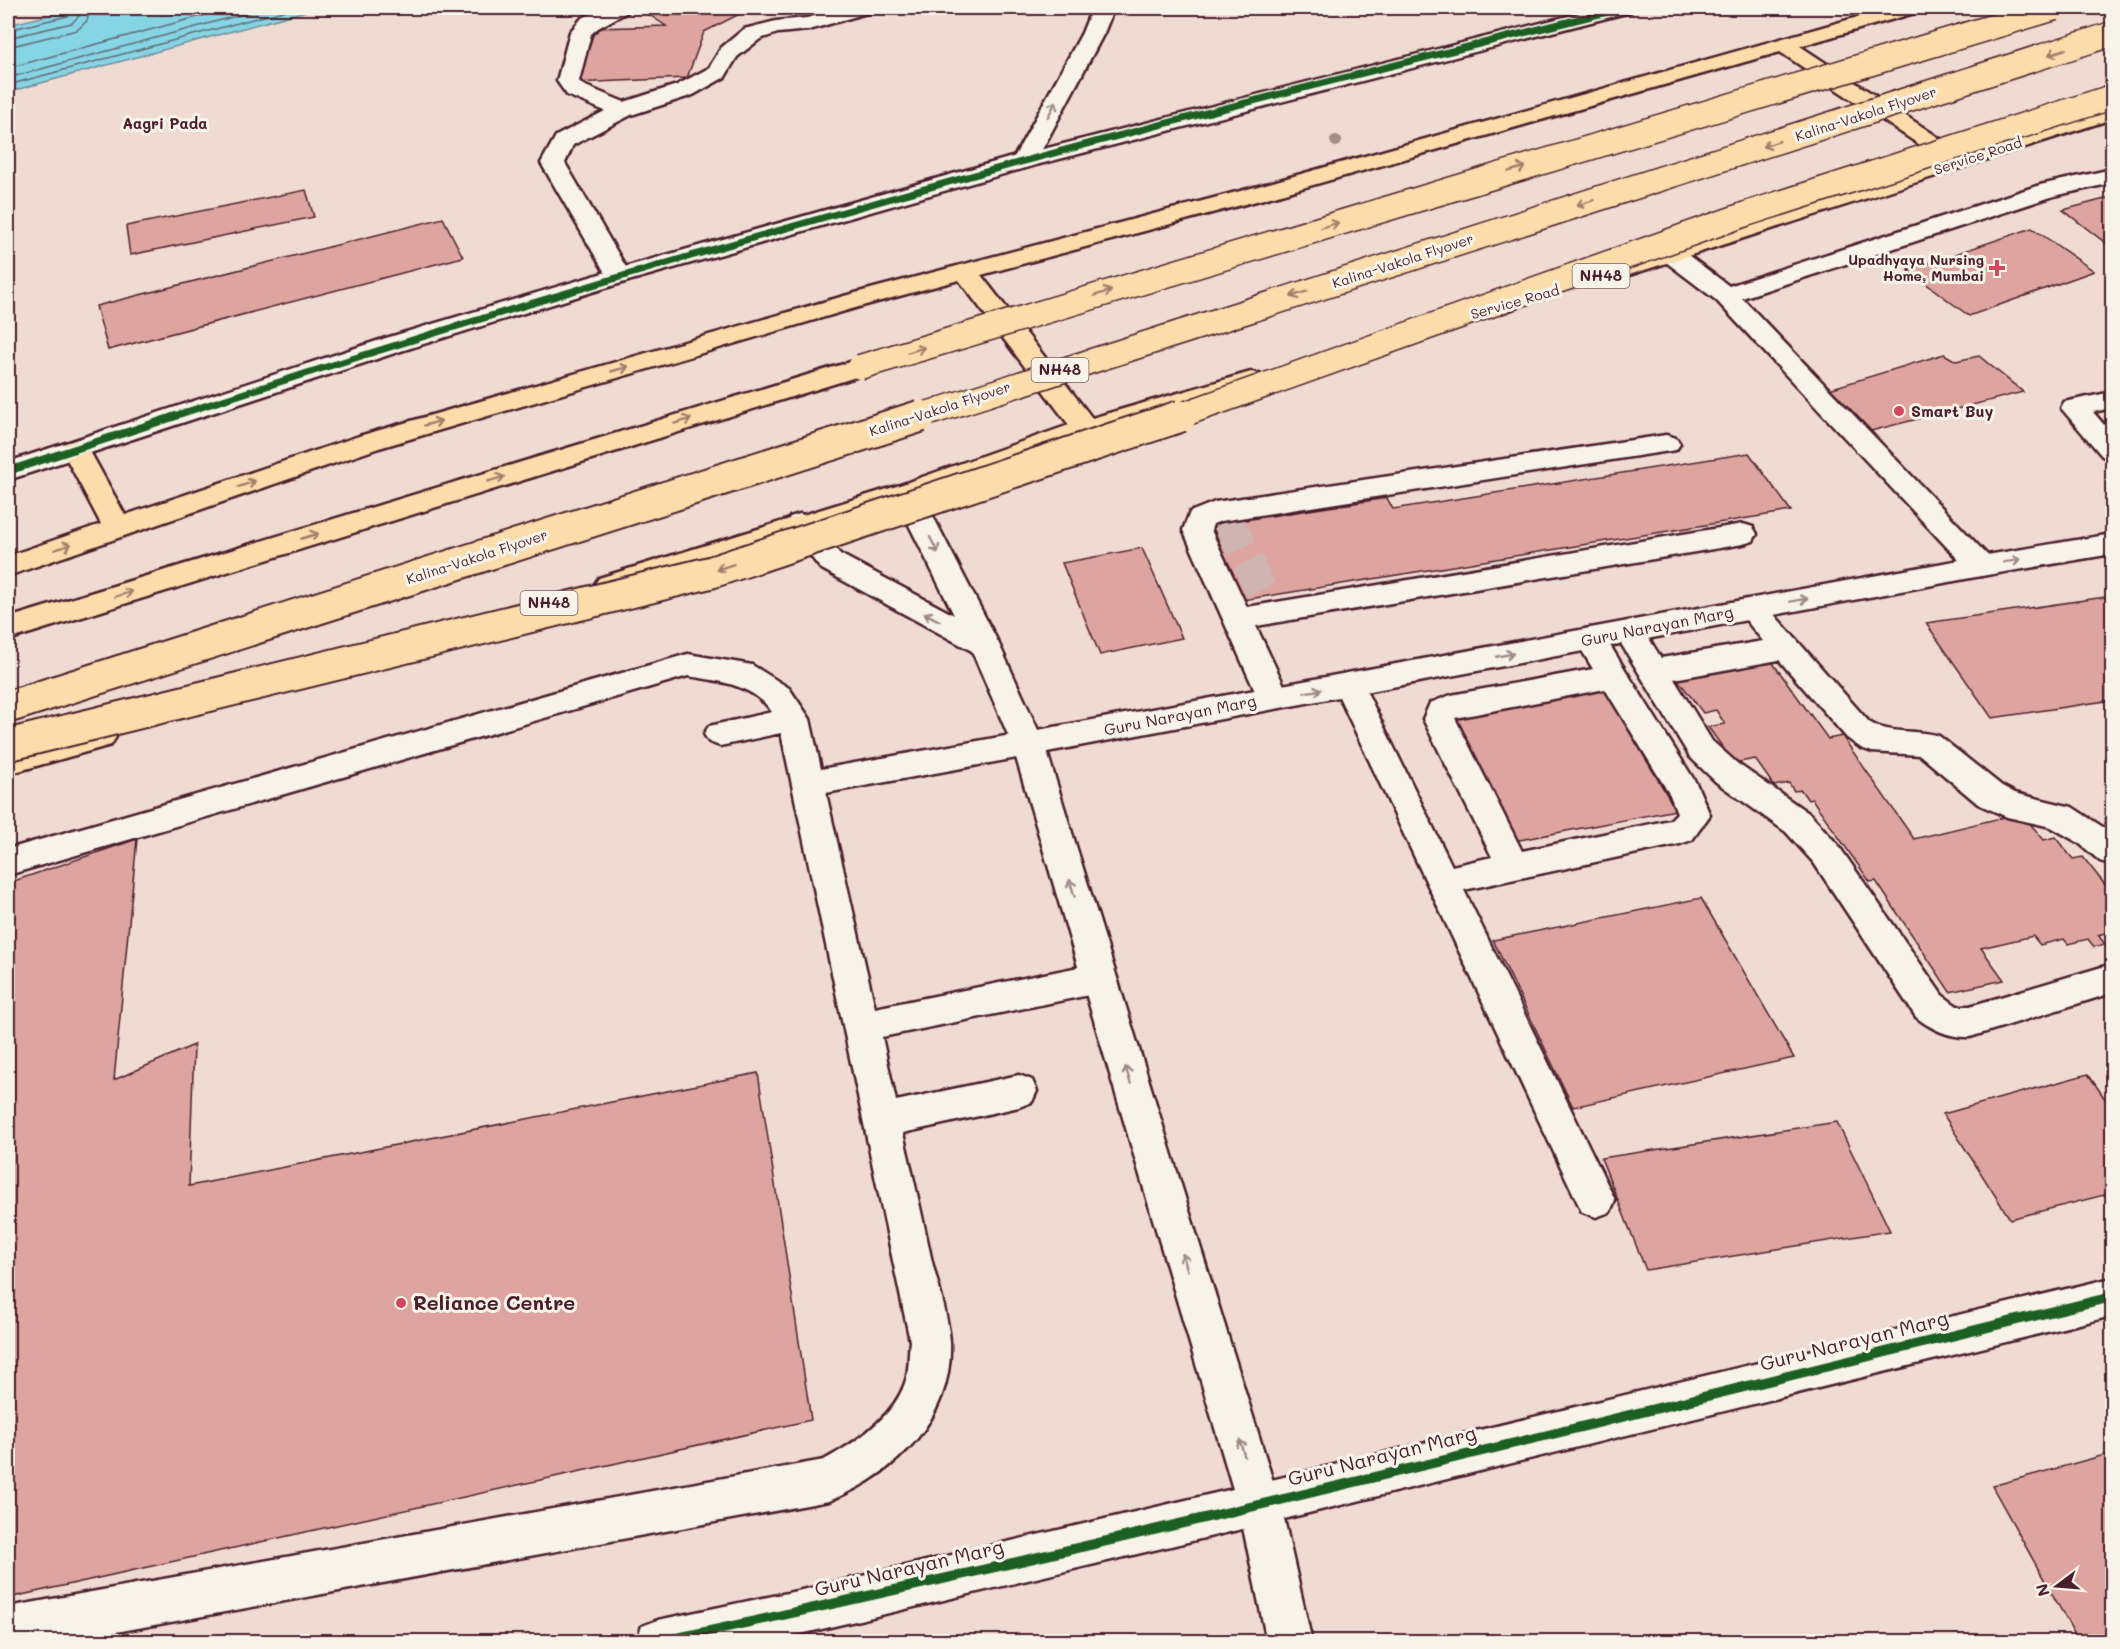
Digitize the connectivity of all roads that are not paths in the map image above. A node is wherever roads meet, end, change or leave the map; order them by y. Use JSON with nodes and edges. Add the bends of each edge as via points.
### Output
{"nodes":[{"id":1,"x":620,"y":8,"type":"edge"},
{"id":2,"x":863,"y":8,"type":"edge"},
{"id":3,"x":1103,"y":8,"type":"edge"},
{"id":4,"x":1623,"y":8,"type":"edge"},
{"id":5,"x":1911,"y":8,"type":"edge"},
{"id":6,"x":2055,"y":8,"type":"edge"},
{"id":7,"x":2112,"y":34,"type":"edge"},
{"id":8,"x":1782,"y":44,"type":"junction"},
{"id":9,"x":2112,"y":97,"type":"edge"},
{"id":10,"x":623,"y":110,"type":"junction"},
{"id":11,"x":2112,"y":112,"type":"edge"},
{"id":12,"x":1024,"y":161,"type":"junction"},
{"id":13,"x":1960,"y":162,"type":"junction"},
{"id":14,"x":2112,"y":176,"type":"edge"},
{"id":15,"x":1671,"y":254,"type":"junction"},
{"id":16,"x":966,"y":271,"type":"junction"},
{"id":17,"x":619,"y":276,"type":"junction"},
{"id":18,"x":1725,"y":295,"type":"junction"},
{"id":19,"x":2112,"y":400,"type":"edge"},
{"id":20,"x":1086,"y":429,"type":"junction"},
{"id":21,"x":1666,"y":444,"type":"dead end"},
{"id":22,"x":76,"y":450,"type":"junction"},
{"id":23,"x":2112,"y":450,"type":"edge"},
{"id":24,"x":8,"y":471,"type":"edge"},
{"id":25,"x":907,"y":493,"type":"junction"},
{"id":26,"x":800,"y":524,"type":"junction"},
{"id":27,"x":118,"y":528,"type":"junction"},
{"id":28,"x":1743,"y":534,"type":"dead end"},
{"id":29,"x":2112,"y":544,"type":"edge"},
{"id":30,"x":8,"y":566,"type":"edge"},
{"id":31,"x":1981,"y":566,"type":"junction"},
{"id":32,"x":1752,"y":609,"type":"junction"},
{"id":33,"x":1237,"y":619,"type":"junction"},
{"id":34,"x":8,"y":629,"type":"edge"},
{"id":35,"x":1629,"y":632,"type":"junction"},
{"id":36,"x":1590,"y":639,"type":"junction"},
{"id":37,"x":984,"y":644,"type":"junction"},
{"id":38,"x":1786,"y":648,"type":"junction"},
{"id":39,"x":1653,"y":671,"type":"junction"},
{"id":40,"x":1614,"y":676,"type":"junction"},
{"id":41,"x":1348,"y":684,"type":"junction"},
{"id":42,"x":1274,"y":698,"type":"junction"},
{"id":43,"x":8,"y":707,"type":"edge"},
{"id":44,"x":794,"y":719,"type":"junction"},
{"id":45,"x":720,"y":734,"type":"dead end"},
{"id":46,"x":1028,"y":744,"type":"junction"},
{"id":47,"x":8,"y":745,"type":"edge"},
{"id":48,"x":8,"y":762,"type":"edge"},
{"id":49,"x":808,"y":784,"type":"junction"},
{"id":50,"x":2112,"y":852,"type":"edge"},
{"id":51,"x":8,"y":862,"type":"edge"},
{"id":52,"x":1513,"y":866,"type":"junction"},
{"id":53,"x":1443,"y":881,"type":"junction"},
{"id":54,"x":1099,"y":978,"type":"junction"},
{"id":55,"x":2112,"y":980,"type":"edge"},
{"id":56,"x":860,"y":1026,"type":"junction"},
{"id":57,"x":1019,"y":1091,"type":"dead end"},
{"id":58,"x":881,"y":1120,"type":"junction"},
{"id":59,"x":1596,"y":1200,"type":"dead end"},
{"id":60,"x":2112,"y":1297,"type":"edge"},
{"id":61,"x":1259,"y":1504,"type":"junction"},
{"id":62,"x":8,"y":1629,"type":"edge"},
{"id":63,"x":658,"y":1641,"type":"edge"},
{"id":64,"x":1290,"y":1641,"type":"edge"}],
"edges":[{"from":1,"to":10,"type":"street","via":[[581,32],[568,81],[575,90]]},
{"from":2,"to":10,"type":"street","via":[[809,24],[752,34],[729,53],[717,72],[685,90]]},
{"from":12,"to":3,"type":"street","one_way":true},
{"from":4,"to":12,"type":"street"},
{"from":5,"to":8,"type":"highway"},
{"from":34,"to":6,"type":"highway","one_way":true,"bridge":true,"via":[[966,334]]},
{"from":7,"to":43,"type":"highway","name":"Kalina-Vakola Flyover","number":"NH48","one_way":true,"bridge":true},
{"from":8,"to":13,"type":"highway"},
{"from":8,"to":16,"type":"highway","via":[[1252,195]]},
{"from":9,"to":47,"type":"highway","one_way":true,"bridge":true,"via":[[1746,214],[1229,400],[712,572]]},
{"from":10,"to":17,"type":"street","via":[[564,141],[553,163]]},
{"from":11,"to":13,"type":"highway","name":"Service Road","number":"NH48"},
{"from":12,"to":17,"type":"street"},
{"from":13,"to":15,"type":"highway","name":"Service Road","number":"NH48"},
{"from":14,"to":18,"type":"street","via":[[2048,190]]},
{"from":15,"to":18,"type":"street"},
{"from":15,"to":20,"type":"highway","name":"Service Road","number":"NH48"},
{"from":16,"to":20,"type":"highway"},
{"from":27,"to":16,"type":"highway","one_way":true,"via":[[369,442]]},
{"from":17,"to":22,"type":"street","via":[[395,344]]},
{"from":18,"to":31,"type":"street"},
{"from":19,"to":23,"type":"street","via":[[2074,408]]},
{"from":20,"to":25,"type":"highway","number":"NH48"},
{"from":21,"to":33,"type":"street","via":[[1200,519],[1197,530]]},
{"from":22,"to":24,"type":"street"},
{"from":22,"to":27,"type":"highway"},
{"from":25,"to":26,"type":"highway","number":"NH48"},
{"from":25,"to":37,"type":"street","one_way":true},
{"from":37,"to":26,"type":"street","one_way":true,"via":[[830,561]]},
{"from":26,"to":48,"type":"highway","number":"NH48","via":[[199,710]]},
{"from":30,"to":27,"type":"highway","one_way":true},
{"from":28,"to":33,"type":"street","via":[[1269,607]]},
{"from":31,"to":29,"type":"street","name":"Guru Narayan Marg","one_way":true},
{"from":32,"to":31,"type":"street","name":"Guru Narayan Marg","one_way":true},
{"from":32,"to":35,"type":"street","name":"Guru Narayan Marg"},
{"from":32,"to":38,"type":"street"},
{"from":33,"to":42,"type":"street"},
{"from":35,"to":36,"type":"street","name":"Guru Narayan Marg"},
{"from":35,"to":39,"type":"street"},
{"from":36,"to":40,"type":"street"},
{"from":41,"to":36,"type":"street","name":"Guru Narayan Marg","one_way":true},
{"from":37,"to":46,"type":"street"},
{"from":38,"to":39,"type":"street"},
{"from":38,"to":50,"type":"street","via":[[1858,730],[1872,740],[1928,744],[1990,795],[2007,804],[2060,816]]},
{"from":39,"to":55,"type":"street","via":[[1701,749],[1798,823],[1826,854],[1929,1006],[1944,1018],[1961,1024]]},
{"from":40,"to":52,"type":"street","via":[[1441,711],[1439,719]]},
{"from":40,"to":52,"type":"street","via":[[1685,792],[1694,815],[1680,831]]},
{"from":42,"to":41,"type":"street","name":"Guru Narayan Marg","one_way":true},
{"from":41,"to":53,"type":"street"},
{"from":42,"to":46,"type":"street","name":"Guru Narayan Marg"},
{"from":44,"to":45,"type":"street"},
{"from":44,"to":49,"type":"street"},
{"from":44,"to":51,"type":"street","via":[[778,696],[741,673],[688,665]]},
{"from":46,"to":49,"type":"street","name":"Guru Narayan Marg"},
{"from":54,"to":46,"type":"street","one_way":true},
{"from":49,"to":56,"type":"street"},
{"from":52,"to":53,"type":"street"},
{"from":53,"to":59,"type":"street"},
{"from":54,"to":56,"type":"street"},
{"from":61,"to":54,"type":"street","one_way":true},
{"from":56,"to":58,"type":"street"},
{"from":57,"to":58,"type":"street"},
{"from":58,"to":62,"type":"street","via":[[930,1341],[925,1387],[898,1434],[859,1465],[829,1480]]},
{"from":60,"to":61,"type":"street","name":"Guru Narayan Marg"},
{"from":61,"to":63,"type":"street","name":"Guru Narayan Marg","via":[[811,1610]]},
{"from":61,"to":64,"type":"street"}]}
